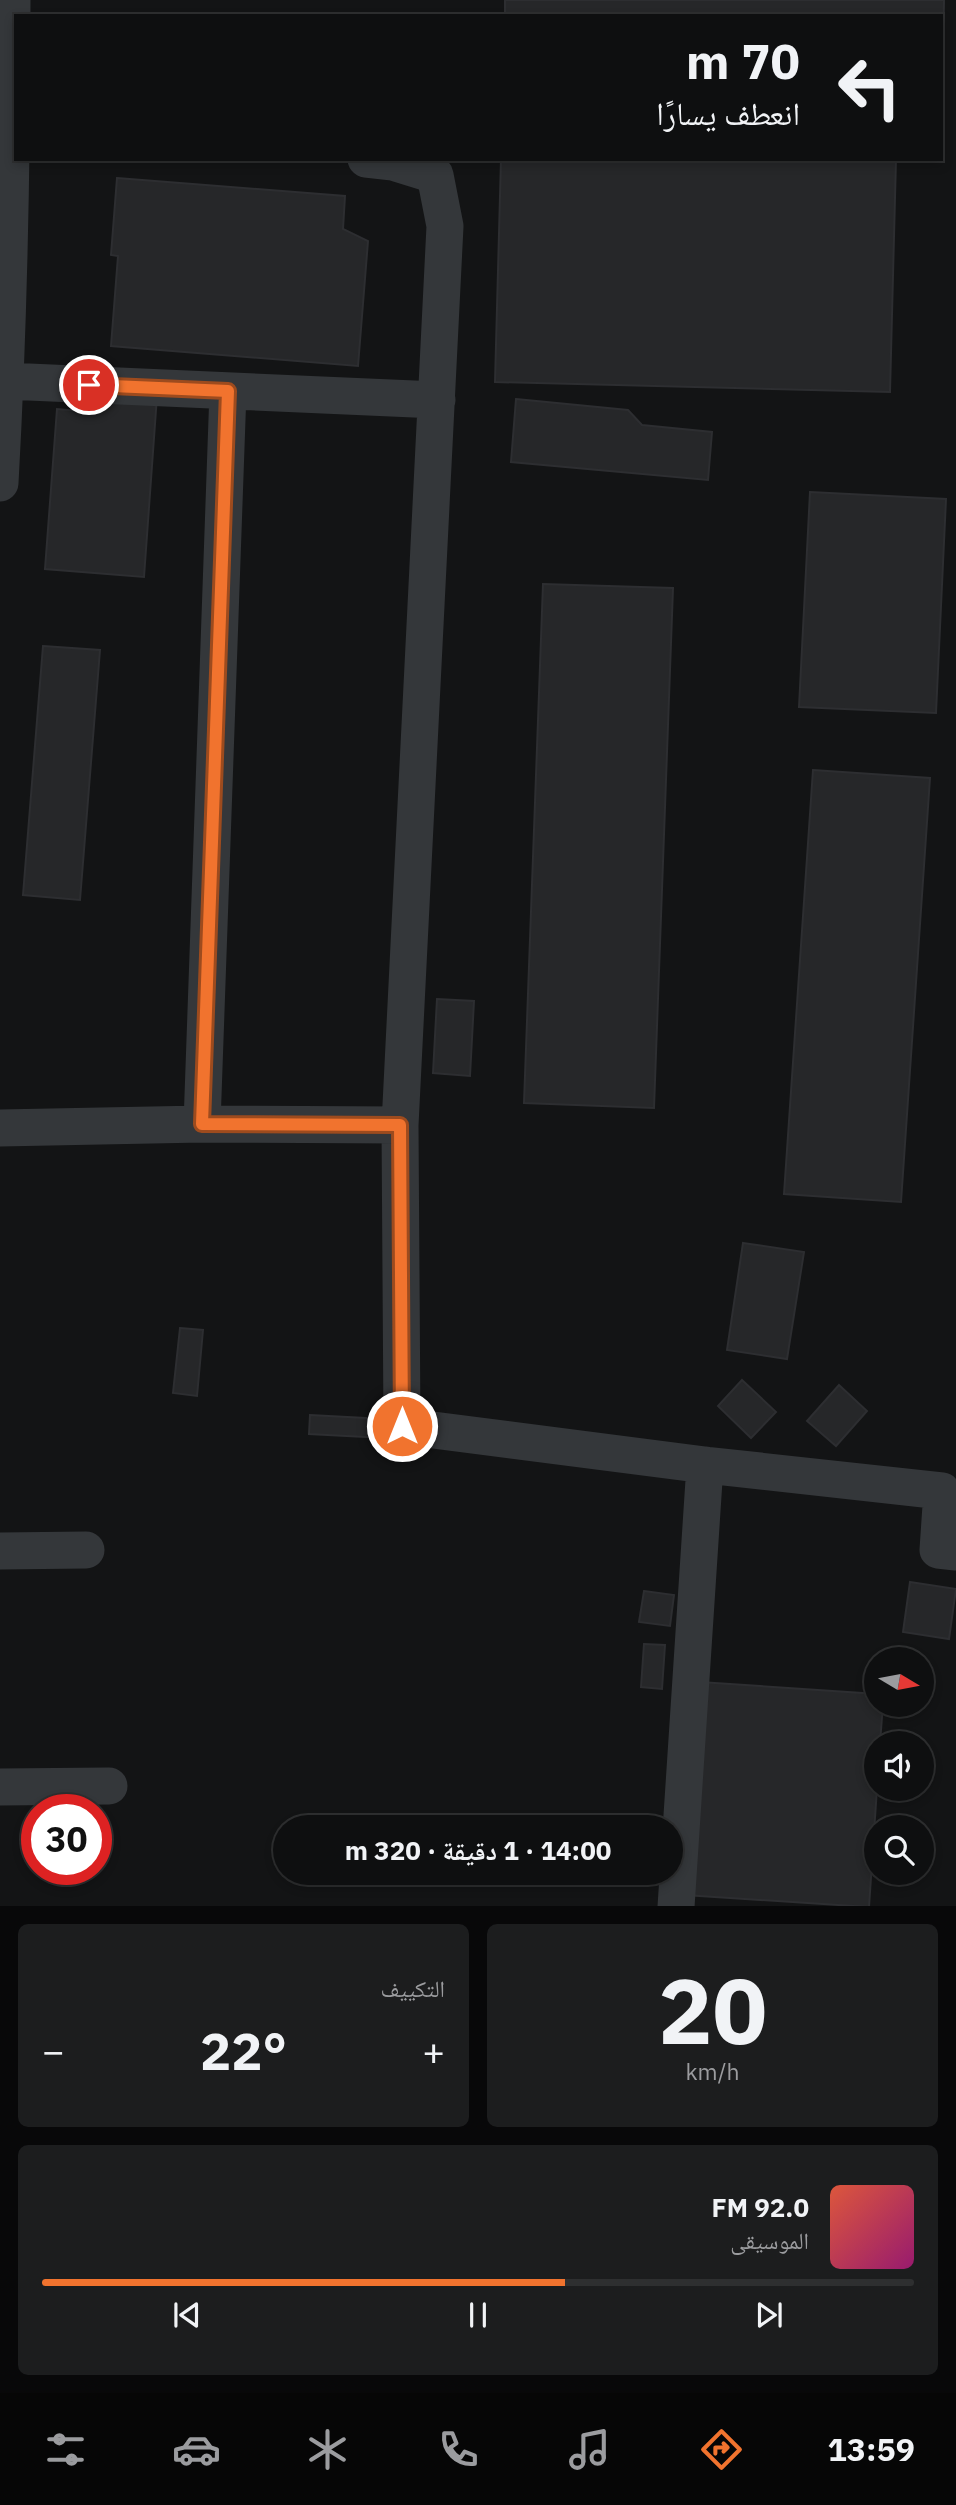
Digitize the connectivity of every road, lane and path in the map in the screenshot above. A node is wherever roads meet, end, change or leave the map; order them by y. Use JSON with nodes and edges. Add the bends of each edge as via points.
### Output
{"nodes":[{"id":1,"x":12,"y":0,"type":"edge"},
{"id":2,"x":14,"y":129,"type":"edge"},
{"id":3,"x":384,"y":161,"type":"edge"},
{"id":4,"x":6,"y":381,"type":"junction"},
{"id":5,"x":228,"y":391,"type":"junction"},
{"id":6,"x":437,"y":400,"type":"junction"},
{"id":7,"x":0,"y":483,"type":"edge"},
{"id":8,"x":202,"y":1124,"type":"junction"},
{"id":9,"x":400,"y":1125,"type":"junction"},
{"id":10,"x":0,"y":1128,"type":"edge"},
{"id":11,"x":705,"y":1465,"type":"junction"},
{"id":12,"x":86,"y":1550,"type":"dead end"},
{"id":13,"x":0,"y":1551,"type":"edge"},
{"id":14,"x":956,"y":1552,"type":"edge"},
{"id":15,"x":109,"y":1786,"type":"dead end"},
{"id":16,"x":0,"y":1787,"type":"edge"},
{"id":17,"x":676,"y":1906,"type":"edge"}],
"edges":[{"from":1,"to":2,"type":"street"},
{"from":2,"to":4,"type":"street"},
{"from":3,"to":6,"type":"street","via":[[435,175],[445,226]]},
{"from":4,"to":5,"type":"street"},
{"from":4,"to":7,"type":"street"},
{"from":5,"to":6,"type":"street"},
{"from":5,"to":8,"type":"street"},
{"from":6,"to":9,"type":"street"},
{"from":8,"to":9,"type":"street"},
{"from":8,"to":10,"type":"street"},
{"from":9,"to":11,"type":"street","via":[[402,1426]]},
{"from":11,"to":14,"type":"street","via":[[942,1491],[938,1550]]},
{"from":11,"to":17,"type":"street"},
{"from":12,"to":13,"type":"street"},
{"from":15,"to":16,"type":"street"}]}
